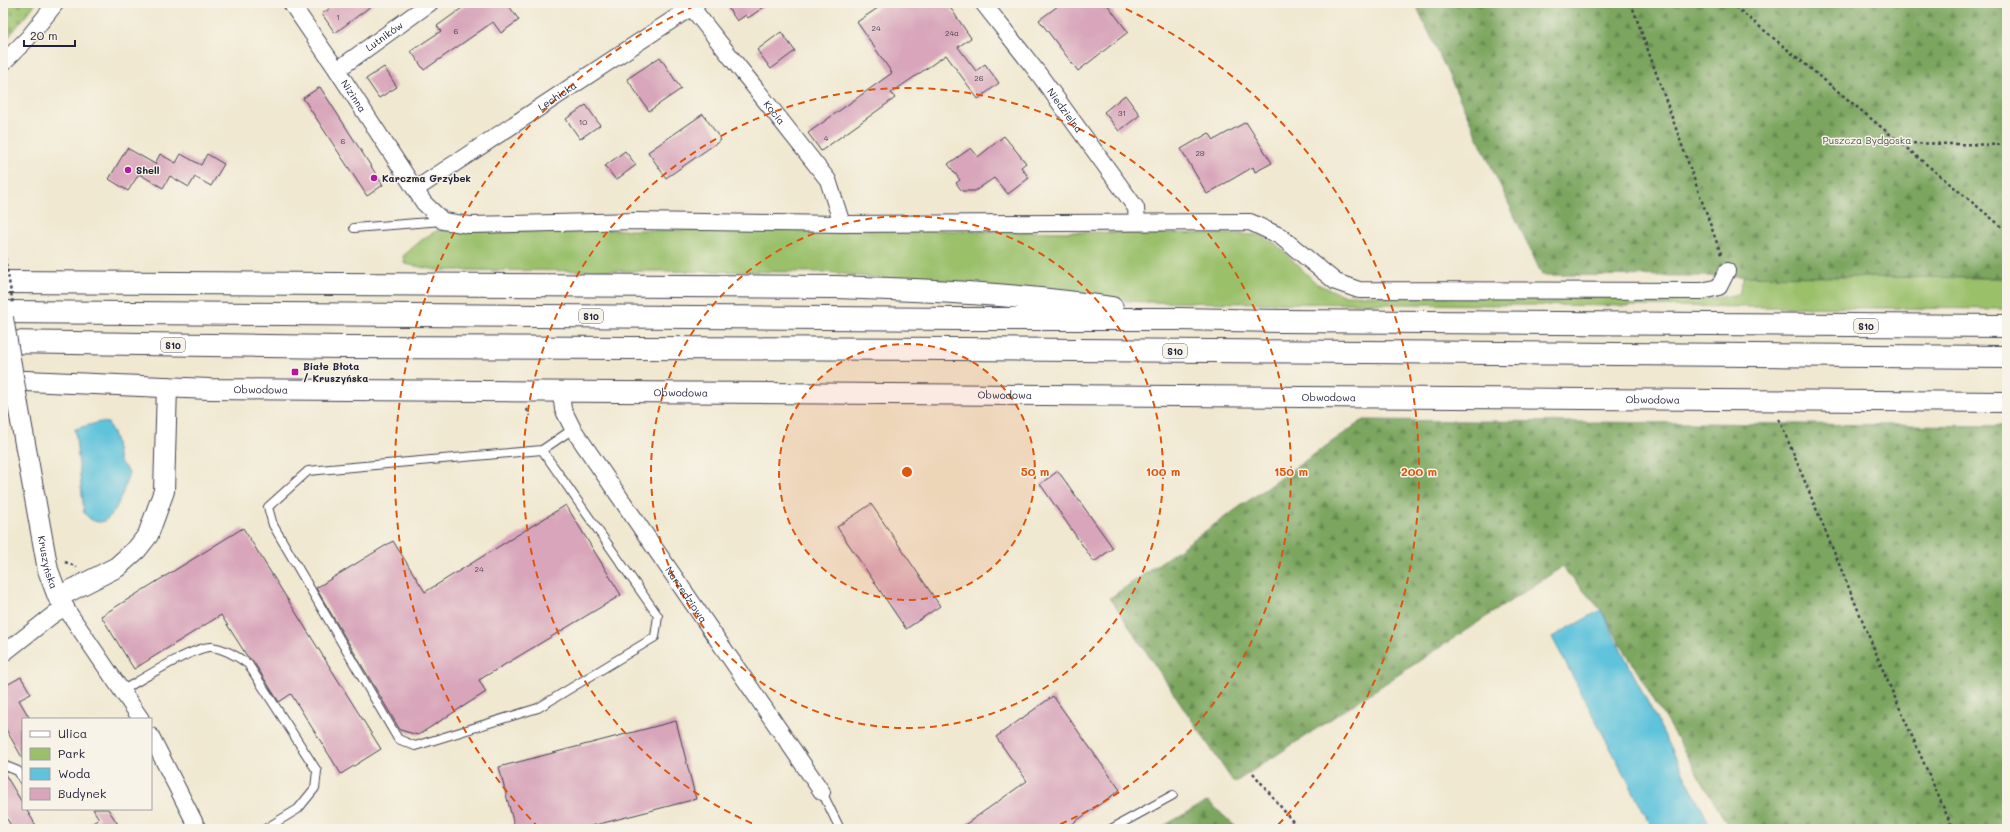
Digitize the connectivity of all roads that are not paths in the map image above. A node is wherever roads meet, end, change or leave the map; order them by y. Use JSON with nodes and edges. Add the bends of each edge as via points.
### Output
{"nodes":[{"id":1,"x":56,"y":3,"type":"edge"},
{"id":2,"x":291,"y":3,"type":"edge"},
{"id":3,"x":430,"y":3,"type":"edge"},
{"id":4,"x":983,"y":3,"type":"edge"},
{"id":5,"x":695,"y":5,"type":"edge"},
{"id":6,"x":3,"y":63,"type":"edge"},
{"id":7,"x":338,"y":70,"type":"junction"},
{"id":8,"x":416,"y":189,"type":"junction"},
{"id":9,"x":443,"y":221,"type":"junction"},
{"id":10,"x":1137,"y":221,"type":"junction"},
{"id":11,"x":842,"y":224,"type":"junction"},
{"id":12,"x":354,"y":228,"type":"dead end"},
{"id":13,"x":1727,"y":271,"type":"road end"},
{"id":14,"x":3,"y":282,"type":"edge"},
{"id":15,"x":3,"y":312,"type":"edge"},
{"id":16,"x":3,"y":318,"type":"edge"},
{"id":17,"x":1179,"y":319,"type":"junction"},
{"id":18,"x":2007,"y":326,"type":"edge"},
{"id":19,"x":3,"y":342,"type":"edge"},
{"id":20,"x":2007,"y":357,"type":"edge"},
{"id":21,"x":3,"y":380,"type":"edge"},
{"id":22,"x":167,"y":387,"type":"junction"},
{"id":23,"x":561,"y":393,"type":"junction"},
{"id":24,"x":2007,"y":402,"type":"edge"},
{"id":25,"x":573,"y":429,"type":"junction"},
{"id":26,"x":542,"y":450,"type":"junction"},
{"id":27,"x":62,"y":602,"type":"junction"},
{"id":28,"x":3,"y":654,"type":"edge"},
{"id":29,"x":123,"y":690,"type":"junction"},
{"id":30,"x":140,"y":718,"type":"edge"},
{"id":31,"x":152,"y":738,"type":"edge"},
{"id":32,"x":3,"y":765,"type":"edge"},
{"id":33,"x":22,"y":778,"type":"edge"},
{"id":34,"x":822,"y":792,"type":"joint"},
{"id":35,"x":1173,"y":795,"type":"dead end"},
{"id":36,"x":198,"y":829,"type":"edge"},
{"id":37,"x":265,"y":829,"type":"edge"},
{"id":38,"x":840,"y":829,"type":"edge"},
{"id":39,"x":1112,"y":829,"type":"edge"}],
"edges":[{"from":1,"to":6,"type":"street","via":[[28,38]]},
{"from":2,"to":7,"type":"street","name":"Nizinna"},
{"from":3,"to":7,"type":"street","name":"Lutników"},
{"from":4,"to":10,"type":"street","name":"Niedzielna","via":[[1038,73],[1136,208]]},
{"from":5,"to":8,"type":"street","name":"Lechicka"},
{"from":5,"to":11,"type":"street","name":"Kocia","via":[[828,180]]},
{"from":7,"to":8,"type":"street","name":"Nizinna"},
{"from":8,"to":9,"type":"street","name":"Nizinna","via":[[424,203]]},
{"from":9,"to":11,"type":"street","via":[[469,225],[636,221]]},
{"from":9,"to":12,"type":"lane"},
{"from":10,"to":11,"type":"street"},
{"from":10,"to":13,"type":"street","via":[[1250,222],[1280,236],[1336,282],[1359,290],[1702,291],[1719,287]]},
{"from":14,"to":17,"type":"highway","via":[[871,288],[1074,302]]},
{"from":15,"to":17,"type":"highway","number":"S10"},
{"from":16,"to":27,"type":"street","name":"Kruszyńska","bridge":true,"via":[[48,570]]},
{"from":17,"to":18,"type":"highway","number":"S10"},
{"from":19,"to":20,"type":"highway","number":"S10","via":[[350,347]]},
{"from":21,"to":22,"type":"street","name":"Obwodowa"},
{"from":22,"to":23,"type":"street","name":"Obwodowa"},
{"from":22,"to":27,"type":"street","via":[[164,491],[148,535],[117,567]]},
{"from":23,"to":24,"type":"street","name":"Obwodowa"},
{"from":23,"to":25,"type":"street","name":"Narzędziowa","via":[[563,409]]},
{"from":25,"to":26,"type":"lane"},
{"from":25,"to":34,"type":"street","name":"Narzędziowa"},
{"from":26,"to":26,"type":"lane","via":[[308,471],[268,507],[273,525],[398,739],[415,746],[538,708],[654,637],[658,616]]},
{"from":27,"to":28,"type":"street","via":[[54,614]]},
{"from":27,"to":29,"type":"street","name":"Kruszyńska"},
{"from":29,"to":30,"type":"street","name":"Kruszyńska"},
{"from":29,"to":37,"type":"lane","via":[[176,659],[210,646],[231,652],[248,664],[317,772],[315,788],[298,809]]},
{"from":31,"to":36,"type":"street"},
{"from":32,"to":33,"type":"lane","via":[[18,771]]},
{"from":34,"to":38,"type":"lane"},
{"from":35,"to":39,"type":"lane"}]}
